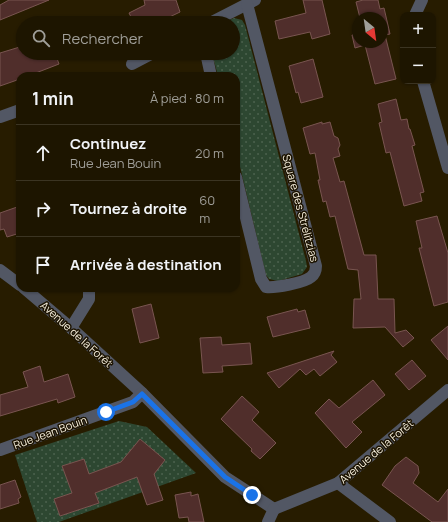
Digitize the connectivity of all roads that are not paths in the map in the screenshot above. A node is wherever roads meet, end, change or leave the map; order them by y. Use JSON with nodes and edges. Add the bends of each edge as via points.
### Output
{"nodes":[{"id":1,"x":422,"y":0,"type":"edge"},
{"id":2,"x":251,"y":2,"type":"edge"},
{"id":3,"x":416,"y":12,"type":"edge"},
{"id":4,"x":224,"y":16,"type":"edge"},
{"id":5,"x":140,"y":60,"type":"edge"},
{"id":6,"x":208,"y":60,"type":"edge"},
{"id":7,"x":132,"y":64,"type":"dead end"},
{"id":8,"x":211,"y":72,"type":"edge"},
{"id":9,"x":424,"y":84,"type":"edge"},
{"id":10,"x":16,"y":111,"type":"edge"},
{"id":11,"x":0,"y":116,"type":"edge"},
{"id":12,"x":448,"y":168,"type":"edge"},
{"id":13,"x":240,"y":192,"type":"edge"},
{"id":14,"x":0,"y":270,"type":"edge"},
{"id":15,"x":16,"y":282,"type":"edge"},
{"id":16,"x":29,"y":292,"type":"edge"},
{"id":17,"x":89,"y":292,"type":"edge"},
{"id":18,"x":71,"y":328,"type":"junction"},
{"id":19,"x":448,"y":390,"type":"edge"},
{"id":20,"x":142,"y":394,"type":"junction"},
{"id":21,"x":0,"y":450,"type":"edge"},
{"id":22,"x":338,"y":483,"type":"junction"},
{"id":23,"x":274,"y":510,"type":"junction"},
{"id":24,"x":268,"y":522,"type":"edge"},
{"id":25,"x":390,"y":522,"type":"edge"}],
"edges":[{"from":1,"to":3,"type":"street"},
{"from":2,"to":4,"type":"street"},
{"from":2,"to":13,"type":"street","name":"Square des Strélitzias","via":[[316,266],[315,273],[310,278],[274,288],[266,286],[261,279]]},
{"from":5,"to":7,"type":"street"},
{"from":6,"to":8,"type":"street"},
{"from":9,"to":12,"type":"street"},
{"from":10,"to":11,"type":"street"},
{"from":14,"to":15,"type":"street"},
{"from":16,"to":18,"type":"street","name":"Avenue de la Forêt"},
{"from":17,"to":18,"type":"street","via":[[89,299]]},
{"from":18,"to":20,"type":"street","name":"Avenue de la Forêt"},
{"from":19,"to":22,"type":"street","name":"Avenue de la Forêt"},
{"from":20,"to":21,"type":"street","name":"Rue Jean Bouin","via":[[131,403]]},
{"from":20,"to":23,"type":"street","name":"Avenue de la Forêt","via":[[225,477]]},
{"from":22,"to":23,"type":"street","name":"Avenue de la Forêt"},
{"from":22,"to":25,"type":"street"},
{"from":23,"to":24,"type":"street"}]}
